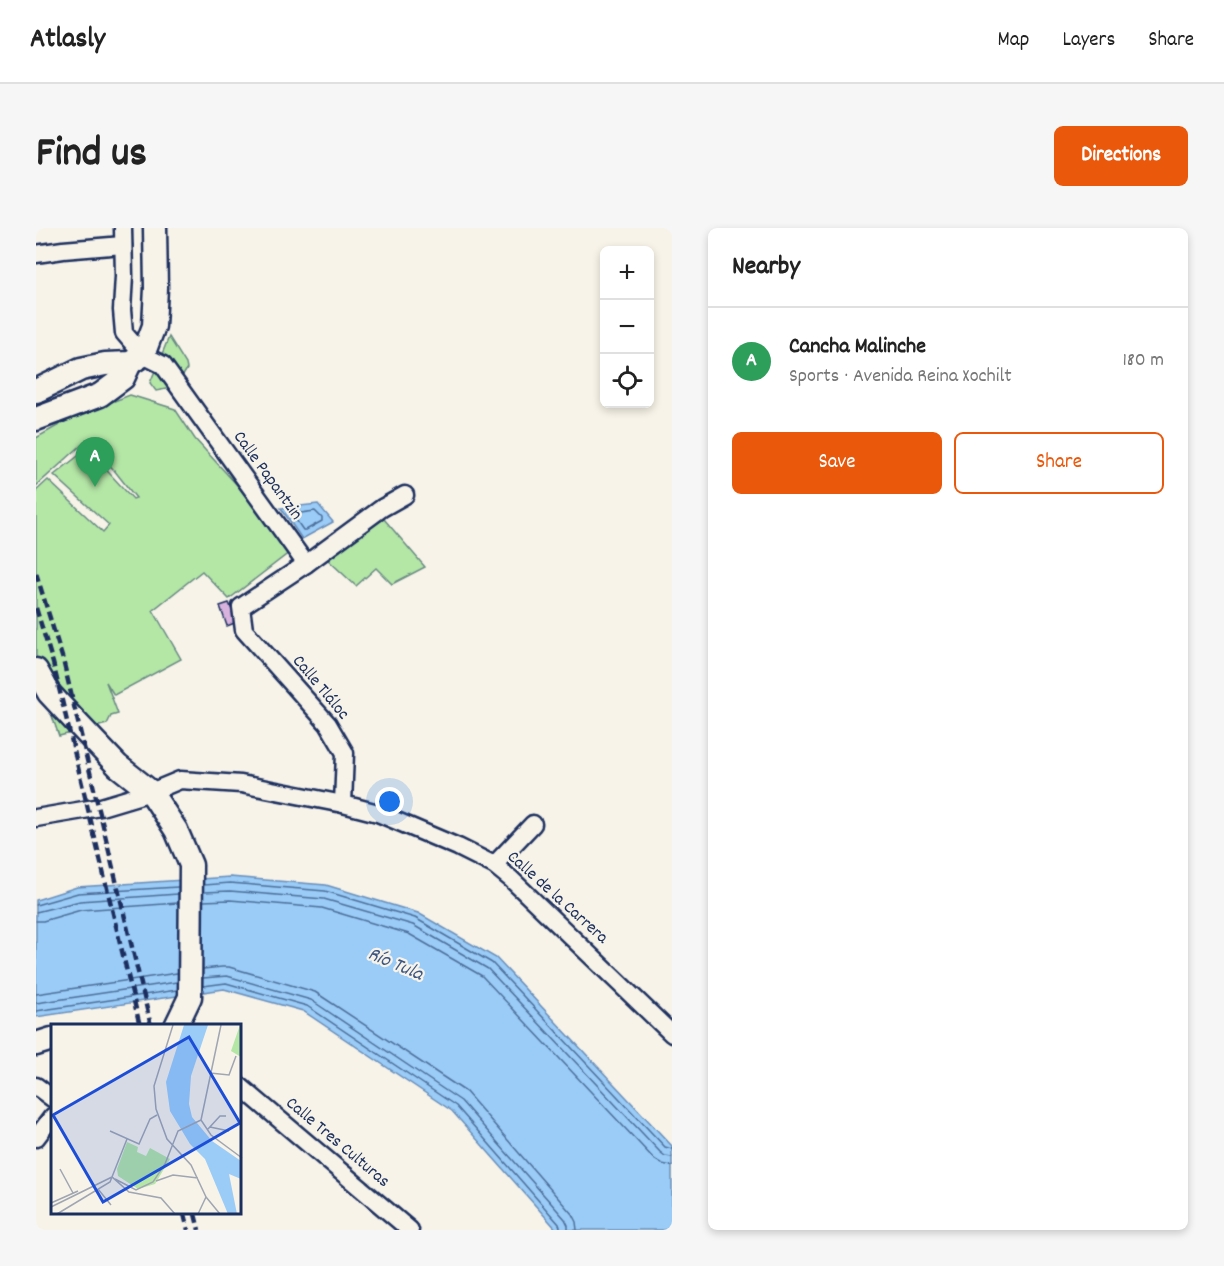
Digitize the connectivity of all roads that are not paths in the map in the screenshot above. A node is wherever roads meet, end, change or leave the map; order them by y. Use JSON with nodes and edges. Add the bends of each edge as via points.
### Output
{"nodes":[{"id":1,"x":156,"y":230,"type":"edge"},
{"id":2,"x":123,"y":236,"type":"edge"},
{"id":3,"x":36,"y":255,"type":"edge"},
{"id":4,"x":136,"y":359,"type":"junction"},
{"id":5,"x":36,"y":391,"type":"edge"},
{"id":6,"x":36,"y":419,"type":"edge"},
{"id":7,"x":405,"y":495,"type":"dead end"},
{"id":8,"x":306,"y":564,"type":"junction"},
{"id":9,"x":36,"y":670,"type":"edge"},
{"id":10,"x":151,"y":792,"type":"junction"},
{"id":11,"x":343,"y":804,"type":"junction"},
{"id":12,"x":36,"y":818,"type":"edge"},
{"id":13,"x":533,"y":824,"type":"dead end"},
{"id":14,"x":494,"y":865,"type":"junction"},
{"id":15,"x":177,"y":1024,"type":"edge"},
{"id":16,"x":672,"y":1034,"type":"edge"},
{"id":17,"x":51,"y":1039,"type":"edge"},
{"id":18,"x":36,"y":1044,"type":"edge"},
{"id":19,"x":36,"y":1086,"type":"edge"},
{"id":20,"x":242,"y":1088,"type":"edge"},
{"id":21,"x":51,"y":1097,"type":"edge"},
{"id":22,"x":51,"y":1118,"type":"edge"},
{"id":23,"x":36,"y":1138,"type":"edge"},
{"id":24,"x":405,"y":1229,"type":"edge"}],
"edges":[{"from":1,"to":4,"type":"street","via":[[154,326]]},
{"from":2,"to":3,"type":"street"},
{"from":2,"to":4,"type":"street","name":"Calle Papantzin","via":[[124,333]]},
{"from":4,"to":5,"type":"street","via":[[81,369]]},
{"from":4,"to":6,"type":"street","via":[[123,378],[100,395]]},
{"from":4,"to":8,"type":"street","name":"Calle Papantzin","via":[[163,365]]},
{"from":7,"to":8,"type":"street"},
{"from":8,"to":11,"type":"street","name":"Calle Tláloc","via":[[240,607],[244,630],[328,724],[345,753]]},
{"from":9,"to":10,"type":"street","via":[[49,693],[118,766]]},
{"from":10,"to":11,"type":"street","name":"Calle de la Carrera","via":[[180,780],[241,784]]},
{"from":10,"to":12,"type":"street","name":"Calle de la Carrera","via":[[101,807]]},
{"from":10,"to":15,"type":"street","via":[[176,830],[191,865],[190,997]]},
{"from":11,"to":14,"type":"street","name":"Calle de la Carrera","via":[[378,813]]},
{"from":13,"to":14,"type":"street"},
{"from":14,"to":16,"type":"street","name":"Calle de la Carrera"},
{"from":17,"to":18,"type":"street"},
{"from":19,"to":21,"type":"street"},
{"from":20,"to":24,"type":"street","name":"Calle Tres Culturas"},
{"from":22,"to":23,"type":"street"}]}
